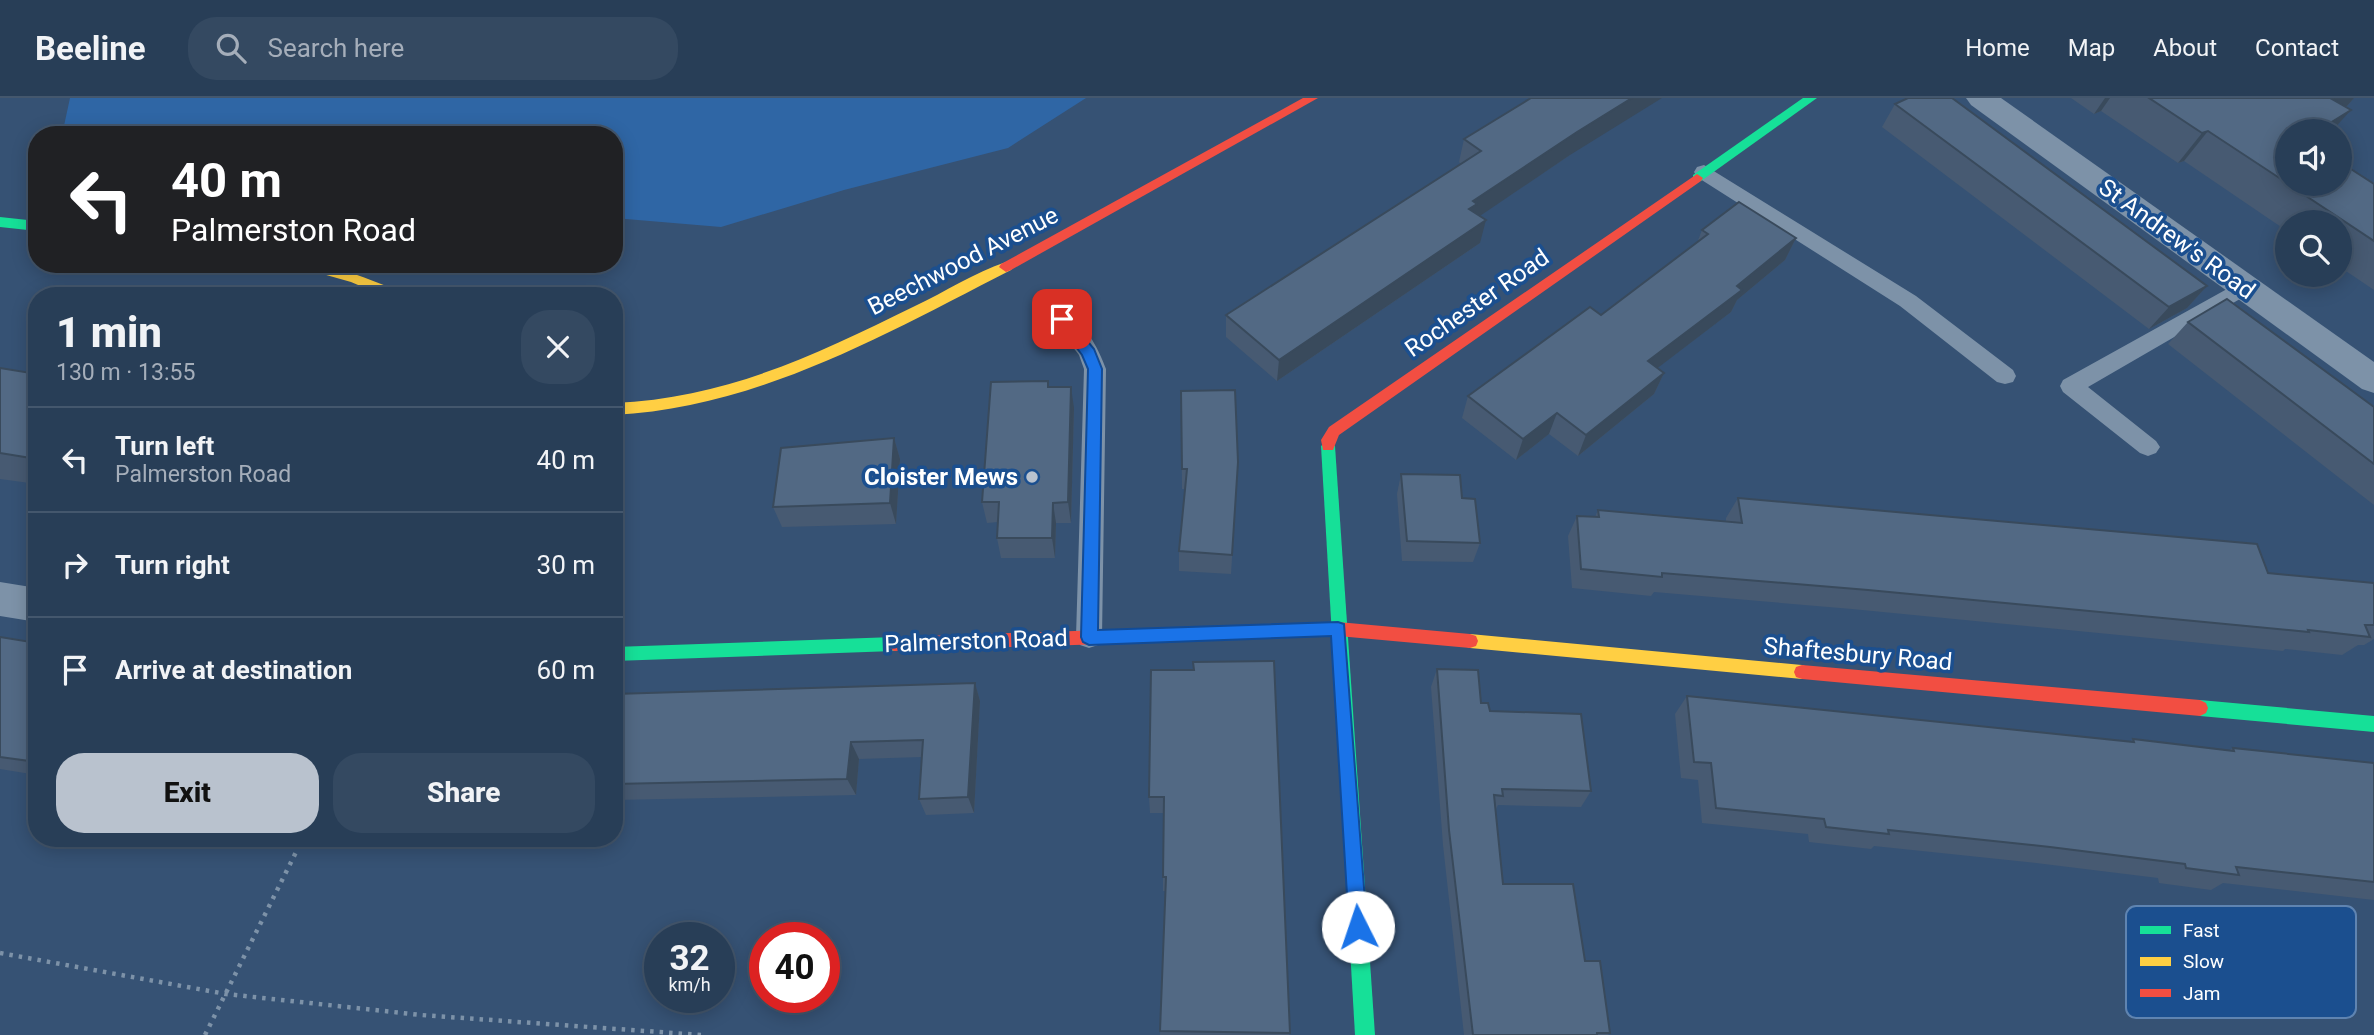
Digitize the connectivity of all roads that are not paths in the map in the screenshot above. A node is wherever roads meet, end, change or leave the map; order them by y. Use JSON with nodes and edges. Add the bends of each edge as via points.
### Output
{"nodes":[{"id":1,"x":1312,"y":98,"type":"edge"},
{"id":2,"x":1811,"y":98,"type":"edge"},
{"id":3,"x":1981,"y":98,"type":"edge"},
{"id":4,"x":1704,"y":172,"type":"junction"},
{"id":5,"x":0,"y":222,"type":"edge"},
{"id":6,"x":28,"y":225,"type":"edge"},
{"id":7,"x":336,"y":273,"type":"edge"},
{"id":8,"x":376,"y":287,"type":"edge"},
{"id":9,"x":2245,"y":287,"type":"junction"},
{"id":10,"x":1062,"y":319,"type":"dead end"},
{"id":11,"x":2005,"y":376,"type":"dead end"},
{"id":12,"x":2374,"y":380,"type":"edge"},
{"id":13,"x":623,"y":408,"type":"edge"},
{"id":14,"x":2148,"y":447,"type":"dead end"},
{"id":15,"x":0,"y":599,"type":"edge"},
{"id":16,"x":28,"y":604,"type":"edge"},
{"id":17,"x":1338,"y":629,"type":"junction"},
{"id":18,"x":1089,"y":637,"type":"junction"},
{"id":19,"x":623,"y":654,"type":"edge"},
{"id":20,"x":2374,"y":724,"type":"edge"},
{"id":21,"x":1365,"y":1035,"type":"edge"}],
"edges":[{"from":1,"to":13,"type":"street","name":"Beechwood Avenue","via":[[959,293],[832,351],[736,391],[682,405]]},
{"from":2,"to":4,"type":"street","name":"Rochester Road"},
{"from":3,"to":9,"type":"street","name":"St Andrew's Road"},
{"from":4,"to":11,"type":"lane","via":[[1908,301]]},
{"from":4,"to":17,"type":"street","name":"Rochester Road","via":[[1334,431],[1327,450]]},
{"from":5,"to":6,"type":"street"},
{"from":7,"to":8,"type":"street"},
{"from":9,"to":12,"type":"street","name":"St Andrew's Road"},
{"from":9,"to":14,"type":"lane","via":[[2071,386]]},
{"from":10,"to":18,"type":"lane","via":[[1089,352],[1095,369]]},
{"from":15,"to":16,"type":"street"},
{"from":17,"to":18,"type":"street","name":"Palmerston Road"},
{"from":17,"to":20,"type":"street","name":"Shaftesbury Road"},
{"from":17,"to":21,"type":"street","name":"Rochester Road"},
{"from":18,"to":19,"type":"street","name":"Palmerston Road"}]}
